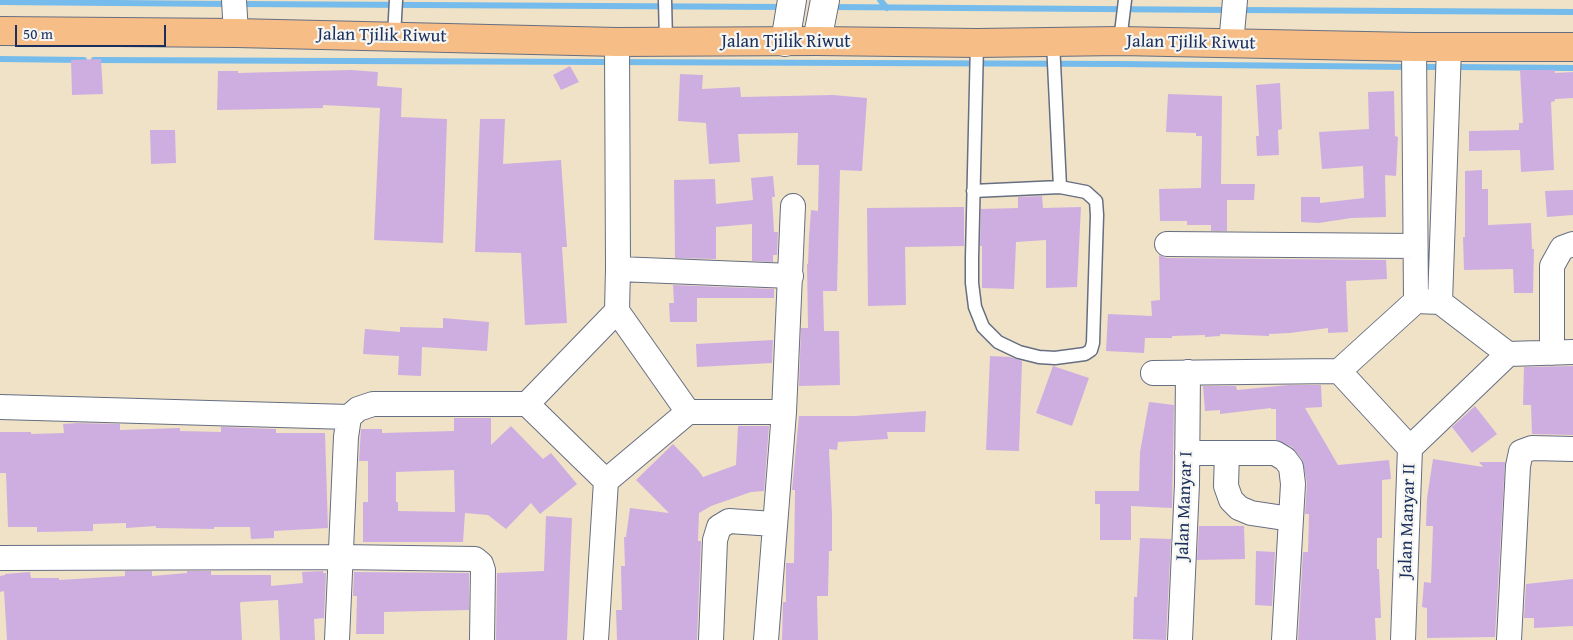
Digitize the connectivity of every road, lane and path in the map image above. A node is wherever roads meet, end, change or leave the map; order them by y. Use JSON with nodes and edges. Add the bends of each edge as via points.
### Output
{"nodes":[{"id":1,"x":234,"y":0,"type":"edge"},
{"id":2,"x":396,"y":0,"type":"edge"},
{"id":3,"x":665,"y":0,"type":"edge"},
{"id":4,"x":792,"y":0,"type":"edge"},
{"id":5,"x":825,"y":0,"type":"edge"},
{"id":6,"x":1125,"y":0,"type":"edge"},
{"id":7,"x":1235,"y":0,"type":"edge"},
{"id":8,"x":0,"y":31,"type":"edge"},
{"id":9,"x":236,"y":33,"type":"junction"},
{"id":10,"x":394,"y":36,"type":"junction"},
{"id":11,"x":666,"y":41,"type":"junction"},
{"id":12,"x":817,"y":41,"type":"junction"},
{"id":13,"x":1120,"y":41,"type":"junction"},
{"id":14,"x":617,"y":42,"type":"junction"},
{"id":15,"x":785,"y":42,"type":"junction"},
{"id":16,"x":1053,"y":42,"type":"junction"},
{"id":17,"x":977,"y":43,"type":"junction"},
{"id":18,"x":1231,"y":44,"type":"junction"},
{"id":19,"x":1414,"y":47,"type":"junction"},
{"id":20,"x":1449,"y":47,"type":"junction"},
{"id":21,"x":1573,"y":47,"type":"edge"},
{"id":22,"x":1060,"y":187,"type":"junction"},
{"id":23,"x":973,"y":191,"type":"junction"},
{"id":24,"x":792,"y":206,"type":"dead end"},
{"id":25,"x":1167,"y":244,"type":"dead end"},
{"id":26,"x":1573,"y":244,"type":"edge"},
{"id":27,"x":1415,"y":246,"type":"junction"},
{"id":28,"x":618,"y":269,"type":"junction"},
{"id":29,"x":791,"y":276,"type":"junction"},
{"id":30,"x":1416,"y":300,"type":"junction"},
{"id":31,"x":1440,"y":302,"type":"junction"},
{"id":32,"x":617,"y":311,"type":"junction"},
{"id":33,"x":1562,"y":352,"type":"edge"},
{"id":34,"x":1508,"y":354,"type":"junction"},
{"id":35,"x":1339,"y":371,"type":"junction"},
{"id":36,"x":1188,"y":372,"type":"junction"},
{"id":37,"x":1153,"y":373,"type":"dead end"},
{"id":38,"x":527,"y":404,"type":"junction"},
{"id":39,"x":0,"y":407,"type":"edge"},
{"id":40,"x":688,"y":412,"type":"junction"},
{"id":41,"x":784,"y":412,"type":"junction"},
{"id":42,"x":349,"y":417,"type":"junction"},
{"id":43,"x":1410,"y":448,"type":"junction"},
{"id":44,"x":1573,"y":449,"type":"edge"},
{"id":45,"x":1187,"y":453,"type":"junction"},
{"id":46,"x":1227,"y":453,"type":"junction"},
{"id":47,"x":606,"y":481,"type":"junction"},
{"id":48,"x":1291,"y":519,"type":"junction"},
{"id":49,"x":774,"y":524,"type":"junction"},
{"id":50,"x":341,"y":557,"type":"junction"},
{"id":51,"x":0,"y":558,"type":"edge"},
{"id":52,"x":337,"y":640,"type":"edge"},
{"id":53,"x":482,"y":640,"type":"edge"},
{"id":54,"x":596,"y":640,"type":"edge"},
{"id":55,"x":711,"y":640,"type":"edge"},
{"id":56,"x":766,"y":640,"type":"edge"},
{"id":57,"x":1180,"y":640,"type":"edge"},
{"id":58,"x":1284,"y":640,"type":"edge"},
{"id":59,"x":1403,"y":640,"type":"edge"},
{"id":60,"x":1510,"y":640,"type":"edge"}],
"edges":[{"from":1,"to":9,"type":"street"},
{"from":2,"to":10,"type":"lane"},
{"from":3,"to":11,"type":"lane"},
{"from":4,"to":15,"type":"street"},
{"from":5,"to":12,"type":"street"},
{"from":6,"to":13,"type":"lane"},
{"from":7,"to":18,"type":"street"},
{"from":8,"to":9,"type":"highway","name":"Jalan Tjilik Riwut"},
{"from":9,"to":10,"type":"highway","name":"Jalan Tjilik Riwut"},
{"from":10,"to":14,"type":"highway","name":"Jalan Tjilik Riwut"},
{"from":11,"to":14,"type":"highway","name":"Jalan Tjilik Riwut"},
{"from":11,"to":15,"type":"highway","name":"Jalan Tjilik Riwut"},
{"from":12,"to":15,"type":"highway","name":"Jalan Tjilik Riwut"},
{"from":12,"to":17,"type":"highway","name":"Jalan Tjilik Riwut"},
{"from":13,"to":16,"type":"highway","name":"Jalan Tjilik Riwut"},
{"from":13,"to":18,"type":"highway","name":"Jalan Tjilik Riwut"},
{"from":14,"to":28,"type":"street"},
{"from":16,"to":17,"type":"highway","name":"Jalan Tjilik Riwut"},
{"from":16,"to":22,"type":"lane"},
{"from":17,"to":23,"type":"lane"},
{"from":18,"to":19,"type":"highway","name":"Jalan Tjilik Riwut"},
{"from":19,"to":20,"type":"highway","name":"Jalan Tjilik Riwut"},
{"from":19,"to":27,"type":"street"},
{"from":20,"to":21,"type":"highway","name":"Jalan Tjilik Riwut"},
{"from":20,"to":31,"type":"street"},
{"from":22,"to":23,"type":"lane"},
{"from":22,"to":23,"type":"lane","via":[[1086,192],[1096,200],[1098,215],[1091,350],[1085,354],[1055,358],[1019,352],[998,342],[984,327],[975,307],[972,283]]},
{"from":24,"to":29,"type":"street"},
{"from":25,"to":27,"type":"street"},
{"from":26,"to":33,"type":"street","via":[[1562,248],[1552,266]]},
{"from":27,"to":30,"type":"street"},
{"from":28,"to":29,"type":"street"},
{"from":28,"to":32,"type":"street"},
{"from":29,"to":41,"type":"street"},
{"from":30,"to":31,"type":"street"},
{"from":30,"to":35,"type":"street"},
{"from":31,"to":34,"type":"street"},
{"from":32,"to":38,"type":"street"},
{"from":32,"to":40,"type":"street"},
{"from":33,"to":34,"type":"street"},
{"from":34,"to":43,"type":"street","name":"Jalan Manyar II"},
{"from":35,"to":36,"type":"street"},
{"from":35,"to":43,"type":"street"},
{"from":36,"to":37,"type":"street"},
{"from":36,"to":45,"type":"street","name":"Jalan Manyar I"},
{"from":38,"to":42,"type":"street","via":[[373,404],[358,408]]},
{"from":38,"to":47,"type":"street"},
{"from":39,"to":42,"type":"street"},
{"from":40,"to":41,"type":"street"},
{"from":40,"to":47,"type":"street"},
{"from":41,"to":49,"type":"street"},
{"from":42,"to":50,"type":"street"},
{"from":43,"to":59,"type":"street","name":"Jalan Manyar II"},
{"from":44,"to":60,"type":"street","via":[[1532,448],[1520,452]]},
{"from":45,"to":46,"type":"street"},
{"from":45,"to":57,"type":"street","name":"Jalan Manyar I"},
{"from":46,"to":48,"type":"street","via":[[1226,486],[1231,500],[1251,513]]},
{"from":46,"to":48,"type":"street","via":[[1275,453],[1285,459],[1291,467],[1293,484]]},
{"from":47,"to":54,"type":"street"},
{"from":48,"to":58,"type":"street"},
{"from":49,"to":55,"type":"street","via":[[729,521],[719,527],[715,540]]},
{"from":49,"to":56,"type":"street"},
{"from":50,"to":51,"type":"street"},
{"from":50,"to":52,"type":"street"},
{"from":50,"to":53,"type":"street","via":[[475,560],[483,570]]}]}
